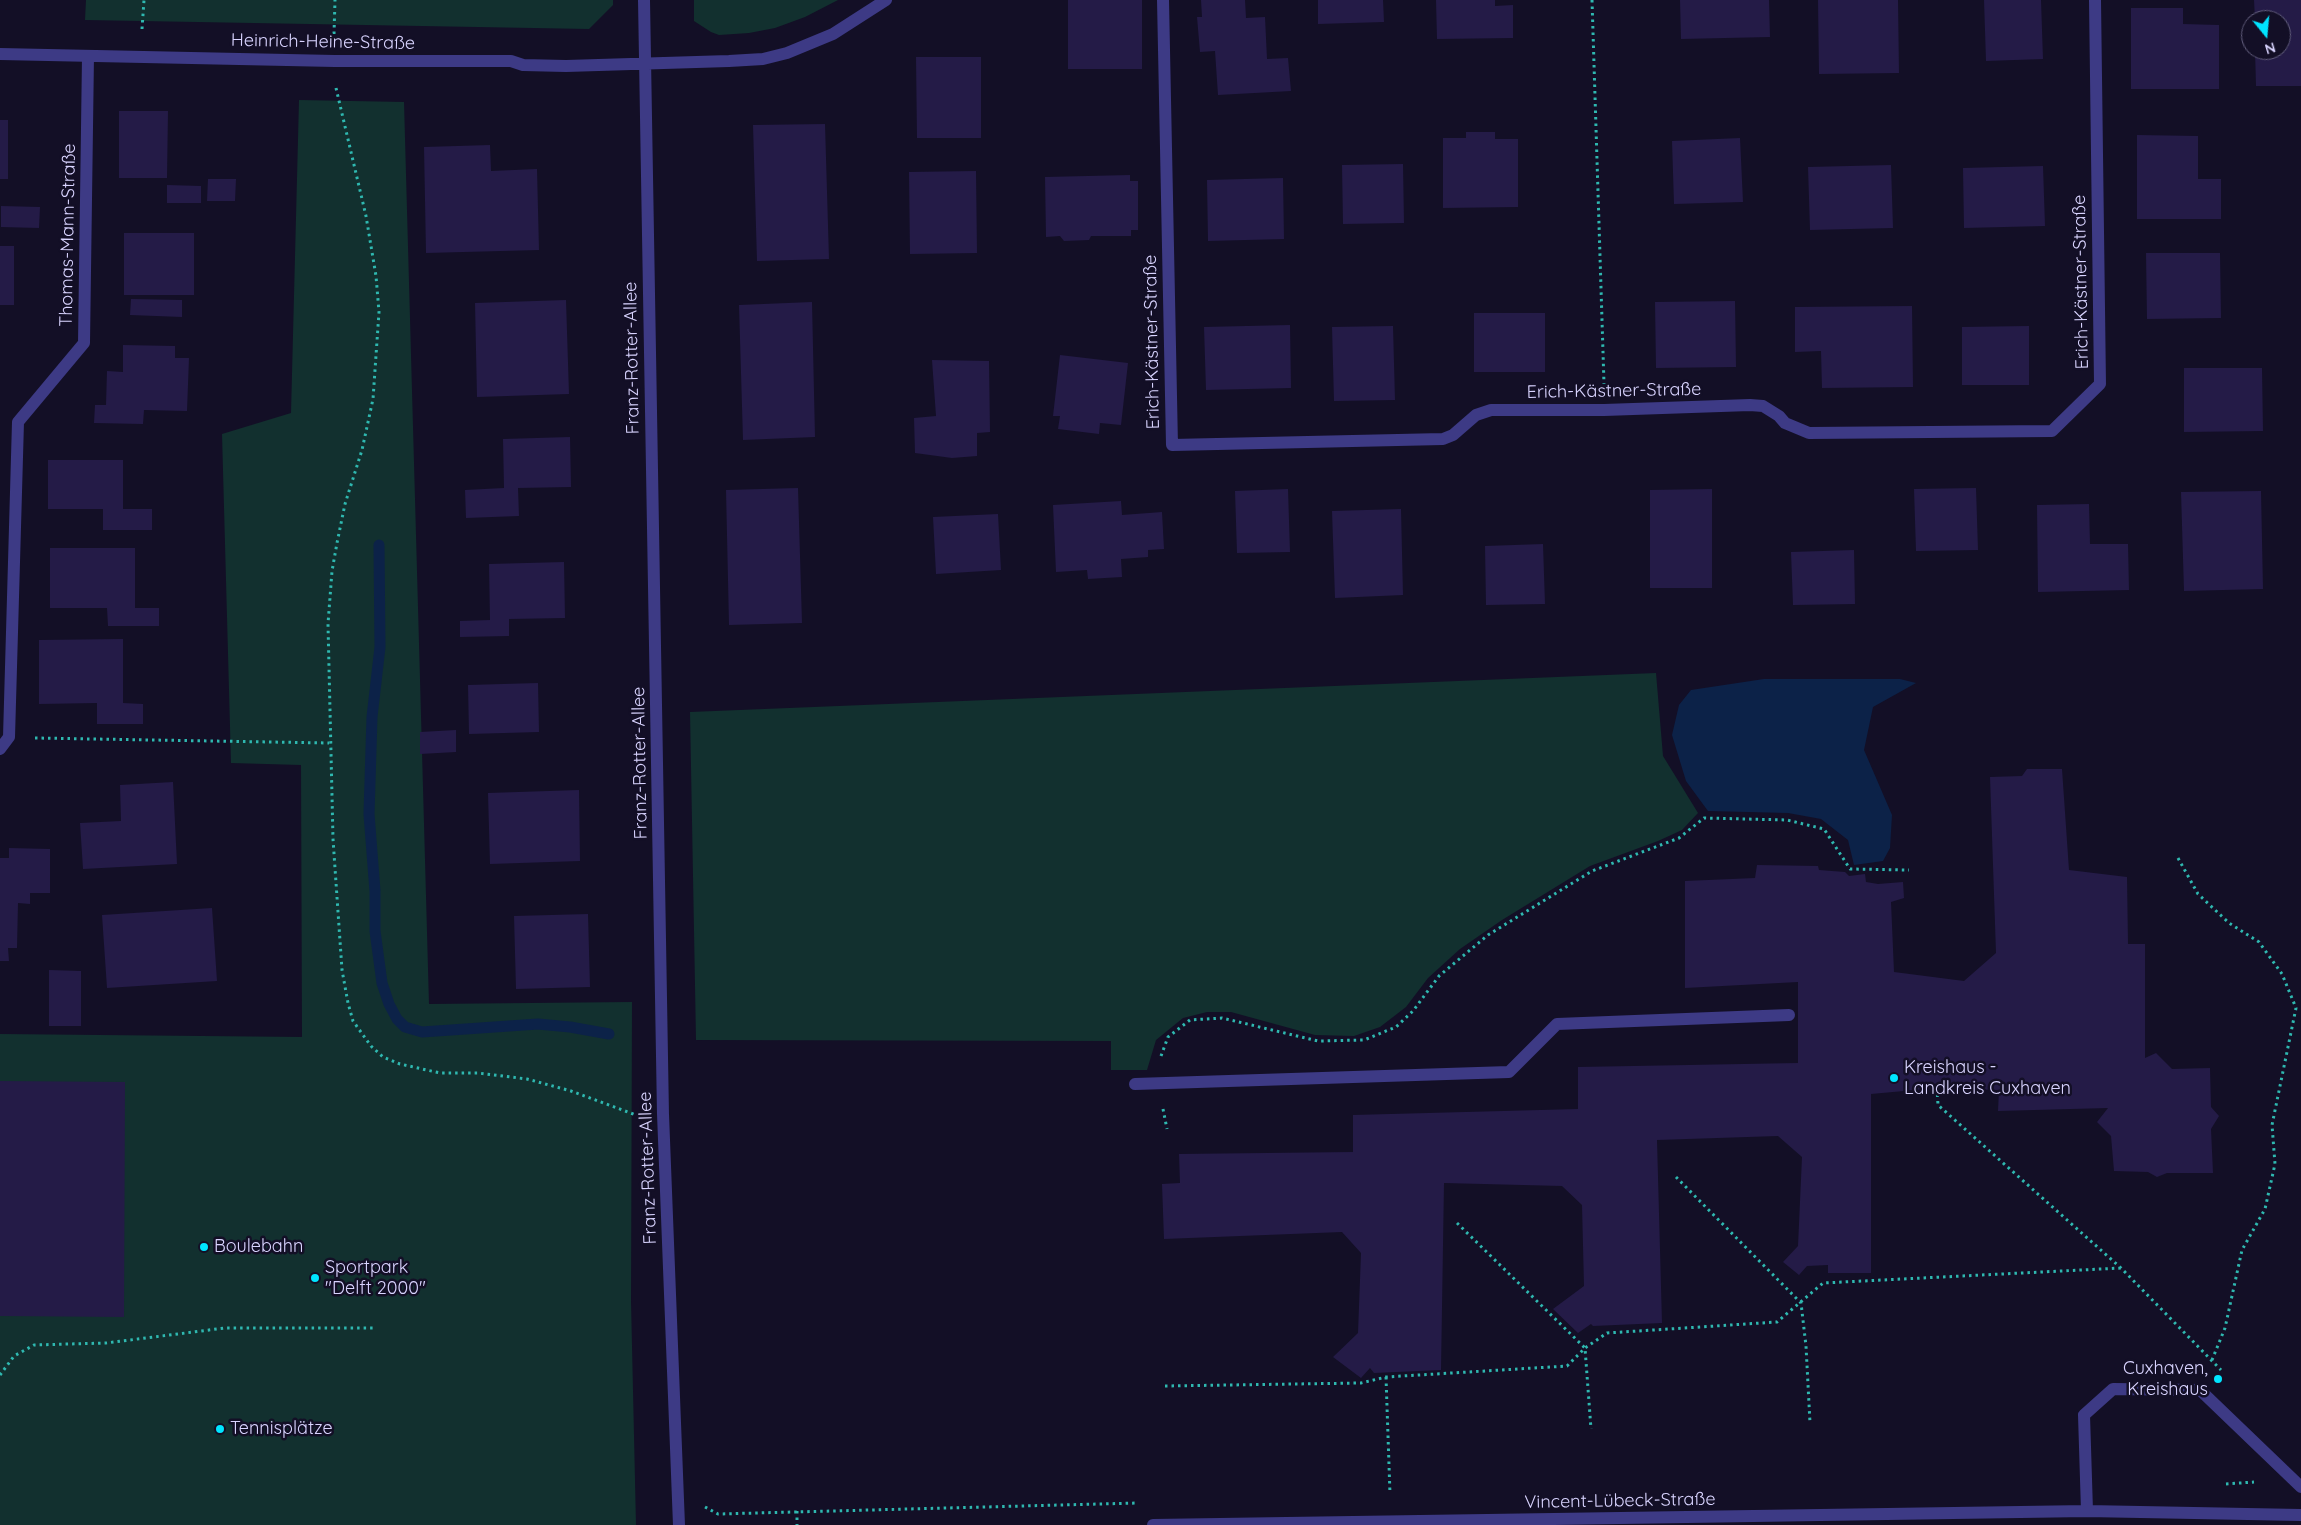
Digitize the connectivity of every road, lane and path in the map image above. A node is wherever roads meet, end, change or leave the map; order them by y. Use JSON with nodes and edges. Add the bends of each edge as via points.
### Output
{"nodes":[{"id":1,"x":335,"y":0,"type":"edge"},
{"id":2,"x":644,"y":0,"type":"edge"},
{"id":3,"x":886,"y":0,"type":"edge"},
{"id":4,"x":1163,"y":0,"type":"edge"},
{"id":5,"x":1592,"y":0,"type":"edge"},
{"id":6,"x":2095,"y":0,"type":"edge"},
{"id":7,"x":0,"y":54,"type":"edge"},
{"id":8,"x":88,"y":56,"type":"junction"},
{"id":9,"x":335,"y":61,"type":"junction"},
{"id":10,"x":645,"y":63,"type":"junction"},
{"id":11,"x":1604,"y":410,"type":"junction"},
{"id":12,"x":10,"y":738,"type":"junction"},
{"id":13,"x":329,"y":743,"type":"junction"},
{"id":14,"x":0,"y":748,"type":"edge"},
{"id":15,"x":2178,"y":858,"type":"dead end"},
{"id":16,"x":1909,"y":870,"type":"dead end"},
{"id":17,"x":1789,"y":1015,"type":"dead end"},
{"id":18,"x":1161,"y":1083,"type":"junction"},
{"id":19,"x":1135,"y":1084,"type":"dead end"},
{"id":20,"x":1937,"y":1088,"type":"dead end"},
{"id":21,"x":663,"y":1114,"type":"junction"},
{"id":22,"x":1676,"y":1177,"type":"dead end"},
{"id":23,"x":1457,"y":1223,"type":"dead end"},
{"id":24,"x":2121,"y":1268,"type":"junction"},
{"id":25,"x":1801,"y":1303,"type":"junction"},
{"id":26,"x":373,"y":1328,"type":"dead end"},
{"id":27,"x":1585,"y":1348,"type":"junction"},
{"id":28,"x":2212,"y":1360,"type":"junction"},
{"id":29,"x":2225,"y":1374,"type":"dead end"},
{"id":30,"x":0,"y":1375,"type":"edge"},
{"id":31,"x":1386,"y":1377,"type":"junction"},
{"id":32,"x":1165,"y":1386,"type":"dead end"},
{"id":33,"x":1810,"y":1423,"type":"dead end"},
{"id":34,"x":1591,"y":1429,"type":"dead end"},
{"id":35,"x":2297,"y":1483,"type":"edge"},
{"id":36,"x":2220,"y":1484,"type":"dead end"},
{"id":37,"x":702,"y":1503,"type":"dead end"},
{"id":38,"x":1142,"y":1503,"type":"dead end"},
{"id":39,"x":797,"y":1511,"type":"junction"},
{"id":40,"x":2087,"y":1511,"type":"junction"},
{"id":41,"x":2301,"y":1515,"type":"edge"},
{"id":42,"x":1391,"y":1522,"type":"junction"},
{"id":43,"x":678,"y":1525,"type":"edge"},
{"id":44,"x":797,"y":1525,"type":"edge"},
{"id":45,"x":1153,"y":1525,"type":"edge"}],
"edges":[{"from":1,"to":9,"type":"path"},
{"from":2,"to":10,"type":"street","name":"Franz-Rotter-Allee"},
{"from":3,"to":10,"type":"street","name":"Heinrich-Heine-Straße","via":[[833,34],[787,53],[763,59]]},
{"from":4,"to":11,"type":"street","name":"Erich-Kästner-Straße","via":[[1172,445],[1443,439],[1453,435],[1476,415],[1491,410]]},
{"from":5,"to":11,"type":"path"},
{"from":6,"to":11,"type":"street","name":"Erich-Kästner-Straße","via":[[2100,384],[2052,431],[1809,433],[1784,423],[1764,406]]},
{"from":7,"to":8,"type":"street","name":"Heinrich-Heine-Straße"},
{"from":8,"to":9,"type":"street","name":"Heinrich-Heine-Straße"},
{"from":8,"to":12,"type":"street","name":"Thomas-Mann-Straße","via":[[84,343],[18,422]]},
{"from":9,"to":10,"type":"street","name":"Heinrich-Heine-Straße","via":[[511,62],[566,66]]},
{"from":9,"to":13,"type":"path","via":[[336,96],[366,216],[378,312],[370,420],[346,504],[332,571],[328,624]]},
{"from":10,"to":21,"type":"street","name":"Franz-Rotter-Allee"},
{"from":12,"to":13,"type":"path"},
{"from":12,"to":14,"type":"street"},
{"from":13,"to":21,"type":"path","via":[[342,970],[354,1021],[371,1046],[383,1056],[418,1069],[527,1079],[571,1091],[633,1115]]},
{"from":15,"to":28,"type":"path","via":[[2198,894],[2229,923],[2259,942],[2282,974],[2296,1008],[2272,1125],[2275,1164],[2265,1209],[2242,1250],[2225,1328]]},
{"from":16,"to":18,"type":"path","via":[[1850,869],[1824,829],[1787,820],[1704,818],[1679,838],[1592,871],[1488,934],[1439,976],[1396,1027],[1364,1040],[1318,1041],[1222,1018],[1190,1020],[1168,1036],[1160,1058]]},
{"from":17,"to":18,"type":"street","via":[[1557,1024],[1508,1072]]},
{"from":18,"to":19,"type":"street"},
{"from":20,"to":24,"type":"path","via":[[1938,1104]]},
{"from":21,"to":43,"type":"street","name":"Franz-Rotter-Allee"},
{"from":22,"to":25,"type":"path"},
{"from":23,"to":27,"type":"path"},
{"from":24,"to":25,"type":"path","via":[[1823,1283]]},
{"from":24,"to":28,"type":"path"},
{"from":25,"to":27,"type":"path","via":[[1777,1322],[1607,1333]]},
{"from":25,"to":33,"type":"path"},
{"from":26,"to":30,"type":"path","via":[[225,1328],[106,1343],[34,1346],[14,1356]]},
{"from":27,"to":31,"type":"path","via":[[1567,1366]]},
{"from":27,"to":34,"type":"path"},
{"from":28,"to":29,"type":"path"},
{"from":31,"to":32,"type":"path","via":[[1361,1383]]},
{"from":31,"to":42,"type":"path"},
{"from":35,"to":36,"type":"path"},
{"from":35,"to":40,"type":"street","via":[[2200,1390],[2113,1388],[2084,1415]]},
{"from":37,"to":39,"type":"path","via":[[706,1509],[718,1514]]},
{"from":38,"to":39,"type":"path"},
{"from":39,"to":44,"type":"path"},
{"from":40,"to":41,"type":"street","name":"Vincent-Lübeck-Straße"},
{"from":40,"to":42,"type":"street","name":"Vincent-Lübeck-Straße"},
{"from":42,"to":45,"type":"street","name":"Vincent-Lübeck-Straße"}]}
